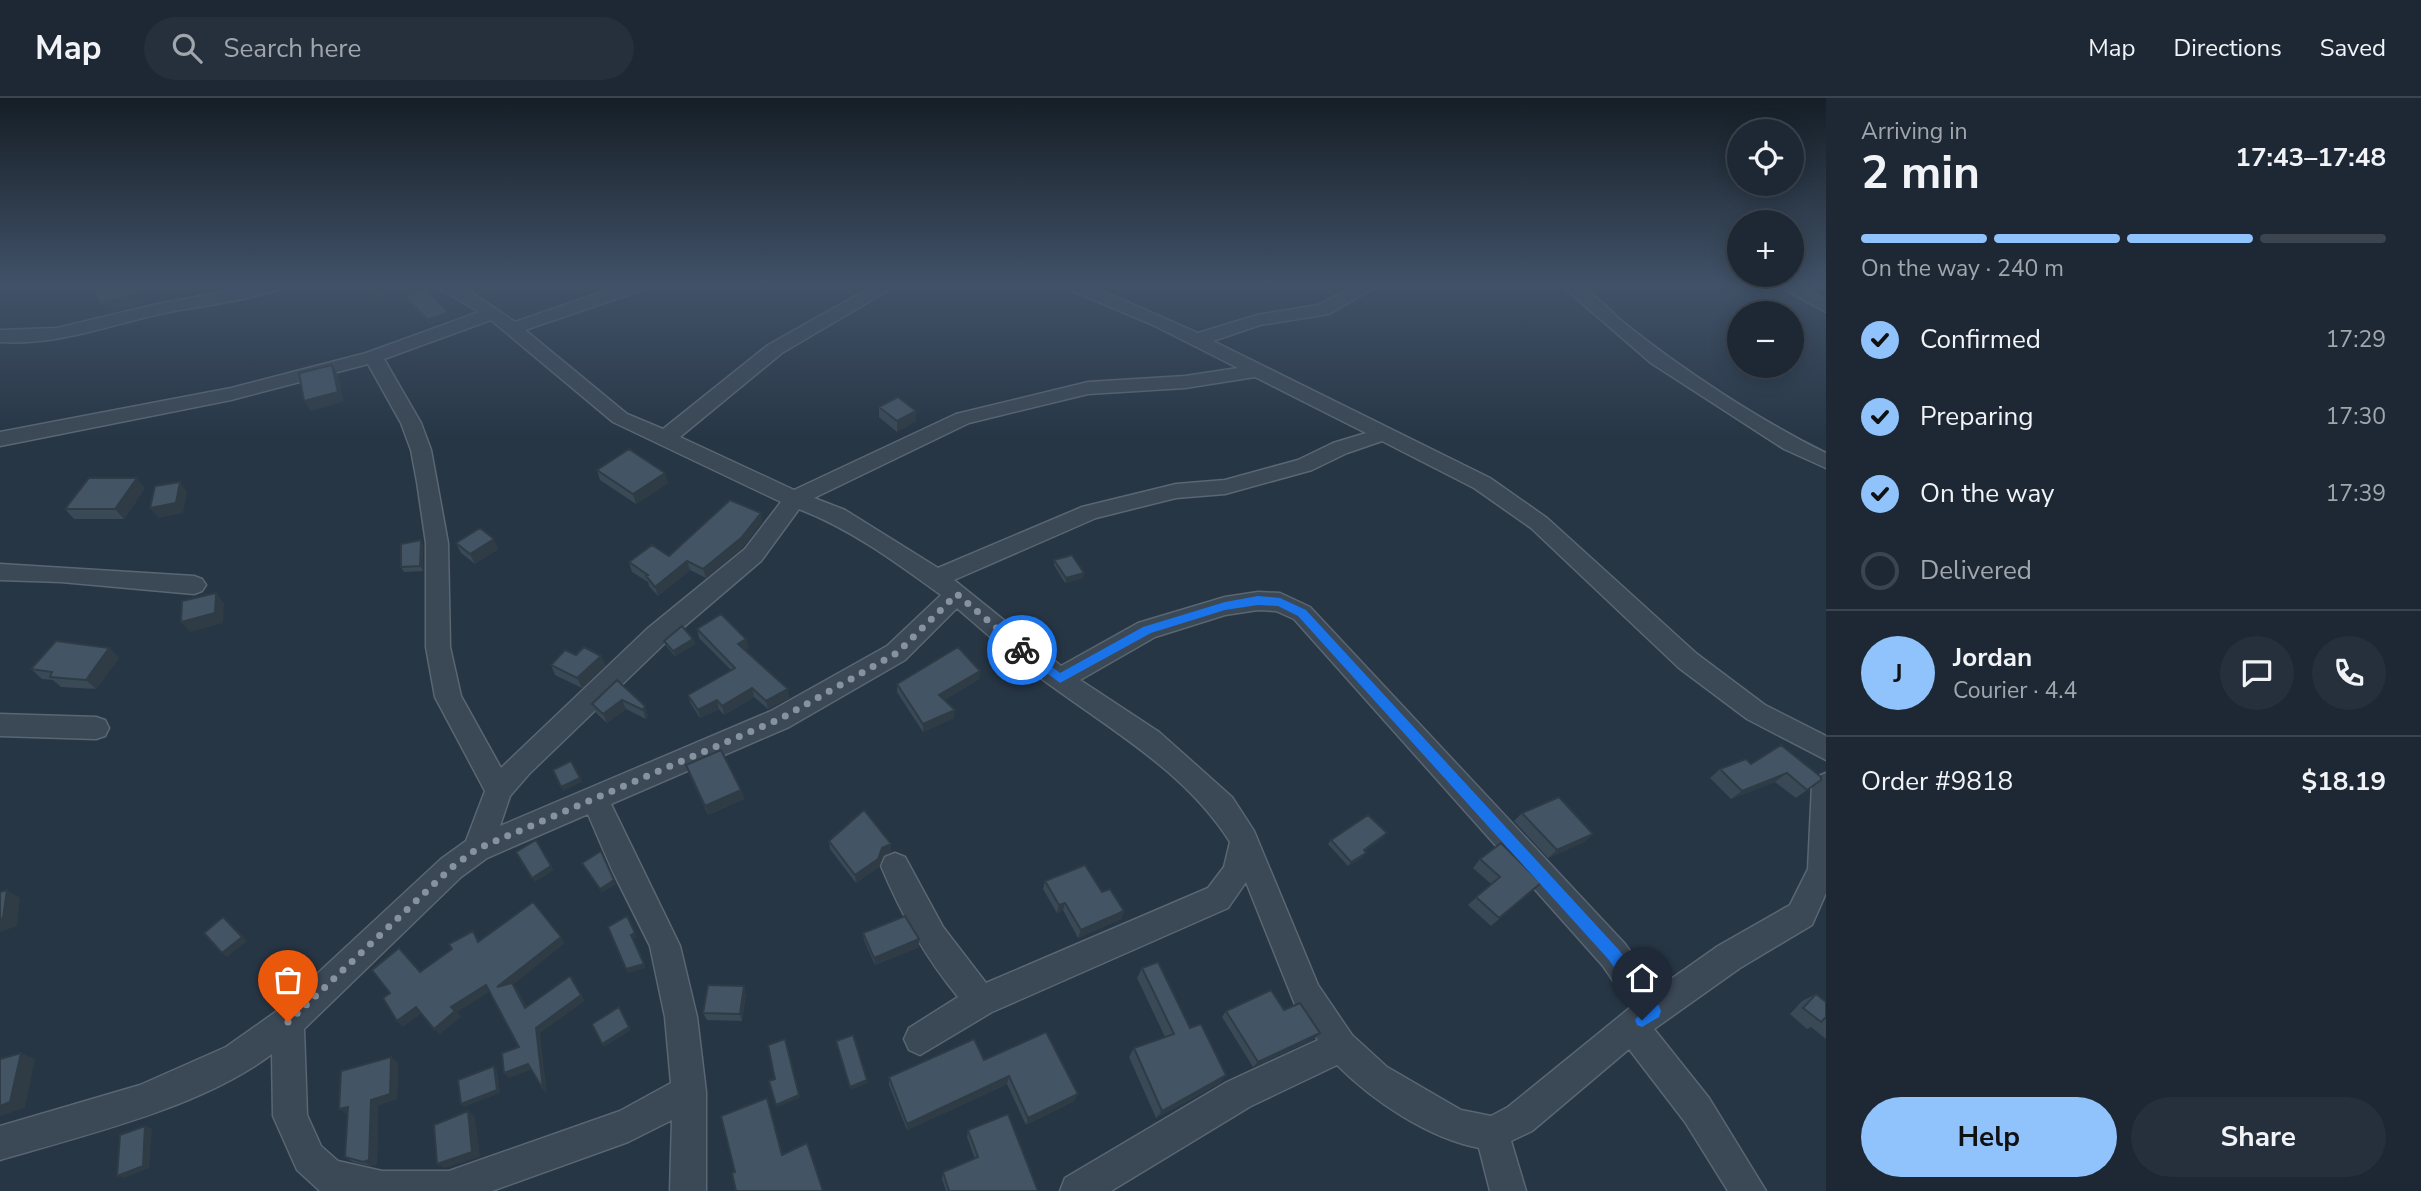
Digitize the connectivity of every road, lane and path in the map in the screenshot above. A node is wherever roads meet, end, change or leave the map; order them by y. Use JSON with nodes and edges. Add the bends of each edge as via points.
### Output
{"nodes":[{"id":1,"x":0,"y":336,"type":"edge"},
{"id":2,"x":37,"y":336,"type":"edge"},
{"id":3,"x":448,"y":336,"type":"edge"},
{"id":4,"x":520,"y":336,"type":"edge"},
{"id":5,"x":798,"y":336,"type":"edge"},
{"id":6,"x":1187,"y":336,"type":"edge"},
{"id":7,"x":1208,"y":336,"type":"edge"},
{"id":8,"x":1629,"y":336,"type":"edge"},
{"id":9,"x":1196,"y":340,"type":"junction"},
{"id":10,"x":373,"y":357,"type":"junction"},
{"id":11,"x":1257,"y":371,"type":"junction"},
{"id":12,"x":1384,"y":434,"type":"junction"},
{"id":13,"x":0,"y":439,"type":"edge"},
{"id":14,"x":663,"y":440,"type":"junction"},
{"id":15,"x":1826,"y":461,"type":"edge"},
{"id":16,"x":796,"y":498,"type":"junction"},
{"id":17,"x":0,"y":572,"type":"edge"},
{"id":18,"x":194,"y":585,"type":"dead end"},
{"id":19,"x":946,"y":587,"type":"junction"},
{"id":20,"x":1060,"y":679,"type":"junction"},
{"id":21,"x":0,"y":725,"type":"edge"},
{"id":22,"x":96,"y":728,"type":"dead end"},
{"id":23,"x":1826,"y":749,"type":"edge"},
{"id":24,"x":499,"y":790,"type":"junction"},
{"id":25,"x":595,"y":798,"type":"junction"},
{"id":26,"x":1826,"y":798,"type":"edge"},
{"id":27,"x":1244,"y":840,"type":"junction"},
{"id":28,"x":477,"y":849,"type":"junction"},
{"id":29,"x":895,"y":866,"type":"dead end"},
{"id":30,"x":981,"y":1001,"type":"junction"},
{"id":31,"x":1642,"y":1019,"type":"junction"},
{"id":32,"x":288,"y":1022,"type":"junction"},
{"id":33,"x":920,"y":1039,"type":"dead end"},
{"id":34,"x":1341,"y":1046,"type":"junction"},
{"id":35,"x":689,"y":1092,"type":"junction"},
{"id":36,"x":1492,"y":1133,"type":"junction"},
{"id":37,"x":0,"y":1143,"type":"edge"},
{"id":38,"x":688,"y":1191,"type":"edge"},
{"id":39,"x":1079,"y":1191,"type":"edge"},
{"id":40,"x":1508,"y":1191,"type":"edge"},
{"id":41,"x":1748,"y":1191,"type":"edge"}],
"edges":[{"from":1,"to":2,"type":"street"},
{"from":3,"to":10,"type":"street"},
{"from":4,"to":14,"type":"street","via":[[620,418]]},
{"from":5,"to":14,"type":"street","via":[[775,349]]},
{"from":6,"to":9,"type":"street"},
{"from":7,"to":9,"type":"street"},
{"from":8,"to":15,"type":"street","via":[[1791,444]]},
{"from":9,"to":11,"type":"street"},
{"from":10,"to":13,"type":"street","via":[[231,394]]},
{"from":10,"to":24,"type":"street","via":[[421,450],[438,543],[438,647],[448,697]]},
{"from":11,"to":12,"type":"street"},
{"from":11,"to":16,"type":"street","via":[[1185,383],[1088,387],[963,418]]},
{"from":12,"to":19,"type":"street","via":[[1305,465],[1224,487],[1176,491],[1090,512]]},
{"from":12,"to":23,"type":"street","via":[[1482,483],[1539,523],[1688,661],[1756,712]]},
{"from":14,"to":16,"type":"street"},
{"from":16,"to":19,"type":"street","via":[[838,515]]},
{"from":16,"to":24,"type":"street","via":[[753,555],[656,636]]},
{"from":17,"to":18,"type":"street"},
{"from":19,"to":20,"type":"street"},
{"from":19,"to":25,"type":"street","via":[[897,653],[790,713]]},
{"from":20,"to":27,"type":"street","via":[[1176,762],[1222,806]]},
{"from":20,"to":31,"type":"street","via":[[1147,630],[1225,606],[1280,602],[1302,613],[1614,955]]},
{"from":21,"to":22,"type":"street"},
{"from":24,"to":28,"type":"street"},
{"from":25,"to":28,"type":"street"},
{"from":25,"to":35,"type":"street","via":[[664,946],[681,1017]]},
{"from":26,"to":31,"type":"street","via":[[1822,870],[1801,915],[1729,957]]},
{"from":27,"to":30,"type":"street","via":[[1242,862],[1233,882],[1218,898]]},
{"from":27,"to":34,"type":"street","via":[[1307,996]]},
{"from":28,"to":32,"type":"street","via":[[451,868]]},
{"from":29,"to":30,"type":"street","via":[[919,919]]},
{"from":30,"to":33,"type":"street"},
{"from":31,"to":36,"type":"street","via":[[1520,1119]]},
{"from":31,"to":41,"type":"street"},
{"from":32,"to":35,"type":"street","via":[[290,1116],[309,1158],[329,1177],[382,1189],[449,1189],[628,1125]]},
{"from":32,"to":37,"type":"street","via":[[238,1059],[142,1101]]},
{"from":34,"to":36,"type":"street","via":[[1375,1079],[1456,1126]]},
{"from":34,"to":39,"type":"street","via":[[1239,1094]]},
{"from":35,"to":38,"type":"street"},
{"from":36,"to":40,"type":"street"}]}
